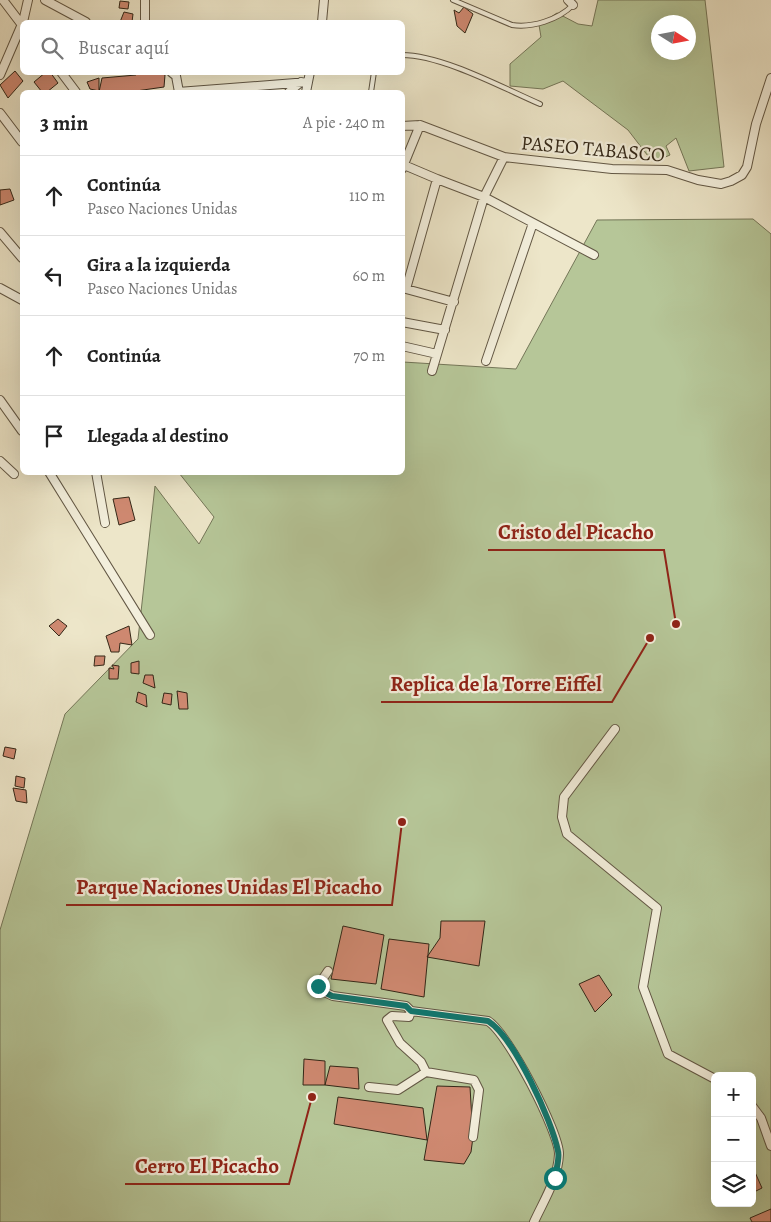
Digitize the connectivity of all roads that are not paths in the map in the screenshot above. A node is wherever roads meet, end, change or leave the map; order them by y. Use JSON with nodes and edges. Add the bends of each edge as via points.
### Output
{"nodes":[{"id":1,"x":3,"y":0,"type":"edge"},
{"id":2,"x":28,"y":0,"type":"edge"},
{"id":3,"x":45,"y":0,"type":"edge"},
{"id":4,"x":145,"y":0,"type":"edge"},
{"id":5,"x":324,"y":0,"type":"edge"},
{"id":6,"x":453,"y":0,"type":"edge"},
{"id":7,"x":571,"y":2,"type":"edge"},
{"id":8,"x":20,"y":20,"type":"edge"},
{"id":9,"x":24,"y":20,"type":"edge"},
{"id":10,"x":82,"y":20,"type":"edge"},
{"id":11,"x":145,"y":20,"type":"edge"},
{"id":12,"x":323,"y":20,"type":"edge"},
{"id":13,"x":20,"y":31,"type":"edge"},
{"id":14,"x":405,"y":56,"type":"edge"},
{"id":15,"x":0,"y":75,"type":"edge"},
{"id":16,"x":62,"y":75,"type":"edge"},
{"id":17,"x":175,"y":75,"type":"edge"},
{"id":18,"x":308,"y":75,"type":"edge"},
{"id":19,"x":374,"y":75,"type":"edge"},
{"id":20,"x":771,"y":78,"type":"edge"},
{"id":21,"x":304,"y":82,"type":"junction"},
{"id":22,"x":74,"y":90,"type":"edge"},
{"id":23,"x":178,"y":90,"type":"edge"},
{"id":24,"x":203,"y":90,"type":"edge"},
{"id":25,"x":292,"y":90,"type":"edge"},
{"id":26,"x":306,"y":90,"type":"edge"},
{"id":27,"x":371,"y":90,"type":"edge"},
{"id":28,"x":540,"y":104,"type":"dead end"},
{"id":29,"x":0,"y":113,"type":"edge"},
{"id":30,"x":420,"y":125,"type":"junction"},
{"id":31,"x":405,"y":126,"type":"edge"},
{"id":32,"x":20,"y":139,"type":"edge"},
{"id":33,"x":504,"y":157,"type":"junction"},
{"id":34,"x":405,"y":162,"type":"edge"},
{"id":35,"x":405,"y":168,"type":"edge"},
{"id":36,"x":437,"y":179,"type":"junction"},
{"id":37,"x":484,"y":197,"type":"junction"},
{"id":38,"x":533,"y":223,"type":"junction"},
{"id":39,"x":0,"y":232,"type":"edge"},
{"id":40,"x":594,"y":255,"type":"dead end"},
{"id":41,"x":20,"y":256,"type":"edge"},
{"id":42,"x":0,"y":288,"type":"edge"},
{"id":43,"x":20,"y":299,"type":"edge"},
{"id":44,"x":454,"y":302,"type":"junction"},
{"id":45,"x":405,"y":323,"type":"edge"},
{"id":46,"x":444,"y":330,"type":"junction"},
{"id":47,"x":405,"y":347,"type":"edge"},
{"id":48,"x":437,"y":354,"type":"junction"},
{"id":49,"x":486,"y":361,"type":"dead end"},
{"id":50,"x":432,"y":371,"type":"dead end"},
{"id":51,"x":0,"y":400,"type":"edge"},
{"id":52,"x":20,"y":428,"type":"edge"},
{"id":53,"x":0,"y":461,"type":"edge"},
{"id":54,"x":14,"y":474,"type":"dead end"},
{"id":55,"x":51,"y":475,"type":"edge"},
{"id":56,"x":97,"y":475,"type":"edge"},
{"id":57,"x":105,"y":523,"type":"dead end"},
{"id":58,"x":150,"y":635,"type":"dead end"},
{"id":59,"x":615,"y":729,"type":"dead end"},
{"id":60,"x":328,"y":971,"type":"dead end"},
{"id":61,"x":411,"y":1011,"type":"junction"},
{"id":62,"x":426,"y":1072,"type":"junction"},
{"id":63,"x":711,"y":1077,"type":"edge"},
{"id":64,"x":369,"y":1087,"type":"dead end"},
{"id":65,"x":756,"y":1111,"type":"edge"},
{"id":66,"x":474,"y":1136,"type":"dead end"},
{"id":67,"x":771,"y":1146,"type":"edge"},
{"id":68,"x":534,"y":1222,"type":"edge"}],
"edges":[{"from":1,"to":8,"type":"street"},
{"from":2,"to":9,"type":"street"},
{"from":3,"to":10,"type":"street"},
{"from":4,"to":11,"type":"street"},
{"from":5,"to":12,"type":"street"},
{"from":6,"to":7,"type":"lane","via":[[512,25],[522,26],[532,26],[568,11]]},
{"from":13,"to":15,"type":"street"},
{"from":14,"to":28,"type":"lane","via":[[413,55],[452,67]]},
{"from":16,"to":22,"type":"street"},
{"from":17,"to":23,"type":"street"},
{"from":18,"to":21,"type":"street"},
{"from":19,"to":27,"type":"lane"},
{"from":20,"to":33,"type":"street","name":"PASEO TABASCO","via":[[756,124],[747,167],[731,181],[712,184],[667,170]]},
{"from":21,"to":24,"type":"street"},
{"from":21,"to":25,"type":"street"},
{"from":21,"to":26,"type":"street"},
{"from":29,"to":32,"type":"street"},
{"from":30,"to":31,"type":"street","name":"PASEO TABASCO"},
{"from":30,"to":33,"type":"street","name":"PASEO TABASCO"},
{"from":30,"to":34,"type":"street"},
{"from":33,"to":37,"type":"street"},
{"from":35,"to":36,"type":"street"},
{"from":36,"to":37,"type":"street"},
{"from":36,"to":44,"type":"street","via":[[406,289]]},
{"from":37,"to":38,"type":"street"},
{"from":37,"to":44,"type":"street"},
{"from":38,"to":40,"type":"street"},
{"from":38,"to":49,"type":"street"},
{"from":39,"to":41,"type":"street"},
{"from":42,"to":43,"type":"street"},
{"from":44,"to":46,"type":"street"},
{"from":45,"to":46,"type":"street"},
{"from":46,"to":48,"type":"street"},
{"from":47,"to":48,"type":"street"},
{"from":48,"to":50,"type":"street"},
{"from":51,"to":52,"type":"street"},
{"from":53,"to":54,"type":"street"},
{"from":55,"to":58,"type":"street"},
{"from":56,"to":57,"type":"street"},
{"from":59,"to":63,"type":"street","via":[[564,797],[562,817],[567,834],[656,908],[643,987],[668,1054]]},
{"from":60,"to":61,"type":"street","via":[[318,986],[332,996],[406,1006]]},
{"from":61,"to":62,"type":"street","via":[[409,1017],[392,1016],[388,1020],[400,1043]]},
{"from":61,"to":68,"type":"street","via":[[488,1021],[496,1026],[520,1061],[559,1152],[555,1178]]},
{"from":62,"to":64,"type":"street","via":[[398,1090]]},
{"from":62,"to":66,"type":"street","via":[[474,1080],[479,1090]]},
{"from":65,"to":67,"type":"street"}]}
